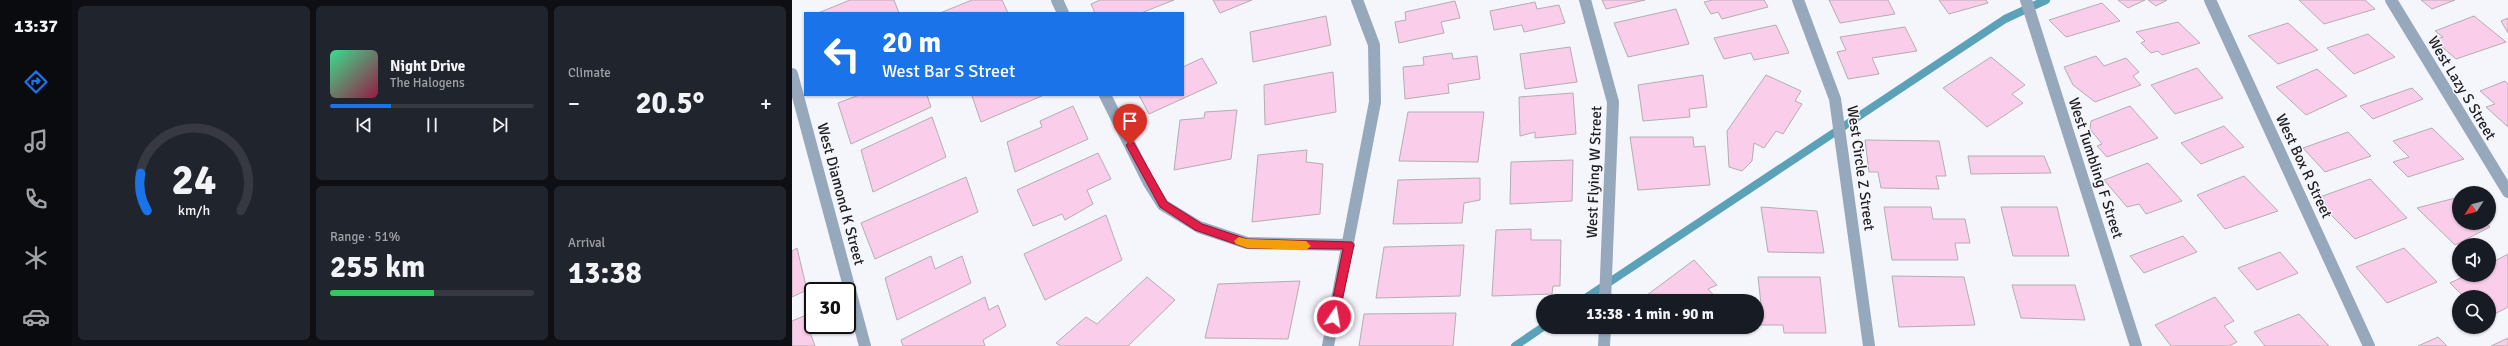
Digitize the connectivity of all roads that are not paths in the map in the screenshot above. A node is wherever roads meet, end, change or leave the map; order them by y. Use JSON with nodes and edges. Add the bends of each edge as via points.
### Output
{"nodes":[{"id":1,"x":1057,"y":0,"type":"edge"},
{"id":2,"x":1358,"y":0,"type":"edge"},
{"id":3,"x":1586,"y":0,"type":"edge"},
{"id":4,"x":1798,"y":0,"type":"edge"},
{"id":5,"x":2026,"y":0,"type":"edge"},
{"id":6,"x":2210,"y":0,"type":"edge"},
{"id":7,"x":2391,"y":0,"type":"edge"},
{"id":8,"x":1063,"y":12,"type":"edge"},
{"id":9,"x":792,"y":74,"type":"edge"},
{"id":10,"x":1106,"y":96,"type":"edge"},
{"id":11,"x":2508,"y":192,"type":"edge"},
{"id":12,"x":1349,"y":245,"type":"junction"},
{"id":13,"x":1606,"y":294,"type":"edge"},
{"id":14,"x":1604,"y":334,"type":"edge"},
{"id":15,"x":865,"y":346,"type":"edge"},
{"id":16,"x":1328,"y":346,"type":"edge"},
{"id":17,"x":1604,"y":346,"type":"edge"},
{"id":18,"x":1869,"y":346,"type":"edge"},
{"id":19,"x":2136,"y":346,"type":"edge"},
{"id":20,"x":2369,"y":346,"type":"edge"}],
"edges":[{"from":1,"to":8,"type":"street"},
{"from":2,"to":12,"type":"street","via":[[1374,45],[1376,102]]},
{"from":3,"to":13,"type":"street","name":"West Flying W Street","via":[[1613,102]]},
{"from":4,"to":18,"type":"street","name":"West Circle Z Street","via":[[1835,99]]},
{"from":5,"to":19,"type":"street","name":"West Tumbling F Street"},
{"from":6,"to":20,"type":"street","name":"West Box R Street"},
{"from":7,"to":11,"type":"street","name":"West Lazy S Street"},
{"from":9,"to":15,"type":"street","name":"West Diamond K Street"},
{"from":10,"to":12,"type":"street","via":[[1163,205],[1199,227],[1247,243]]},
{"from":12,"to":16,"type":"street"},
{"from":14,"to":17,"type":"street"}]}
